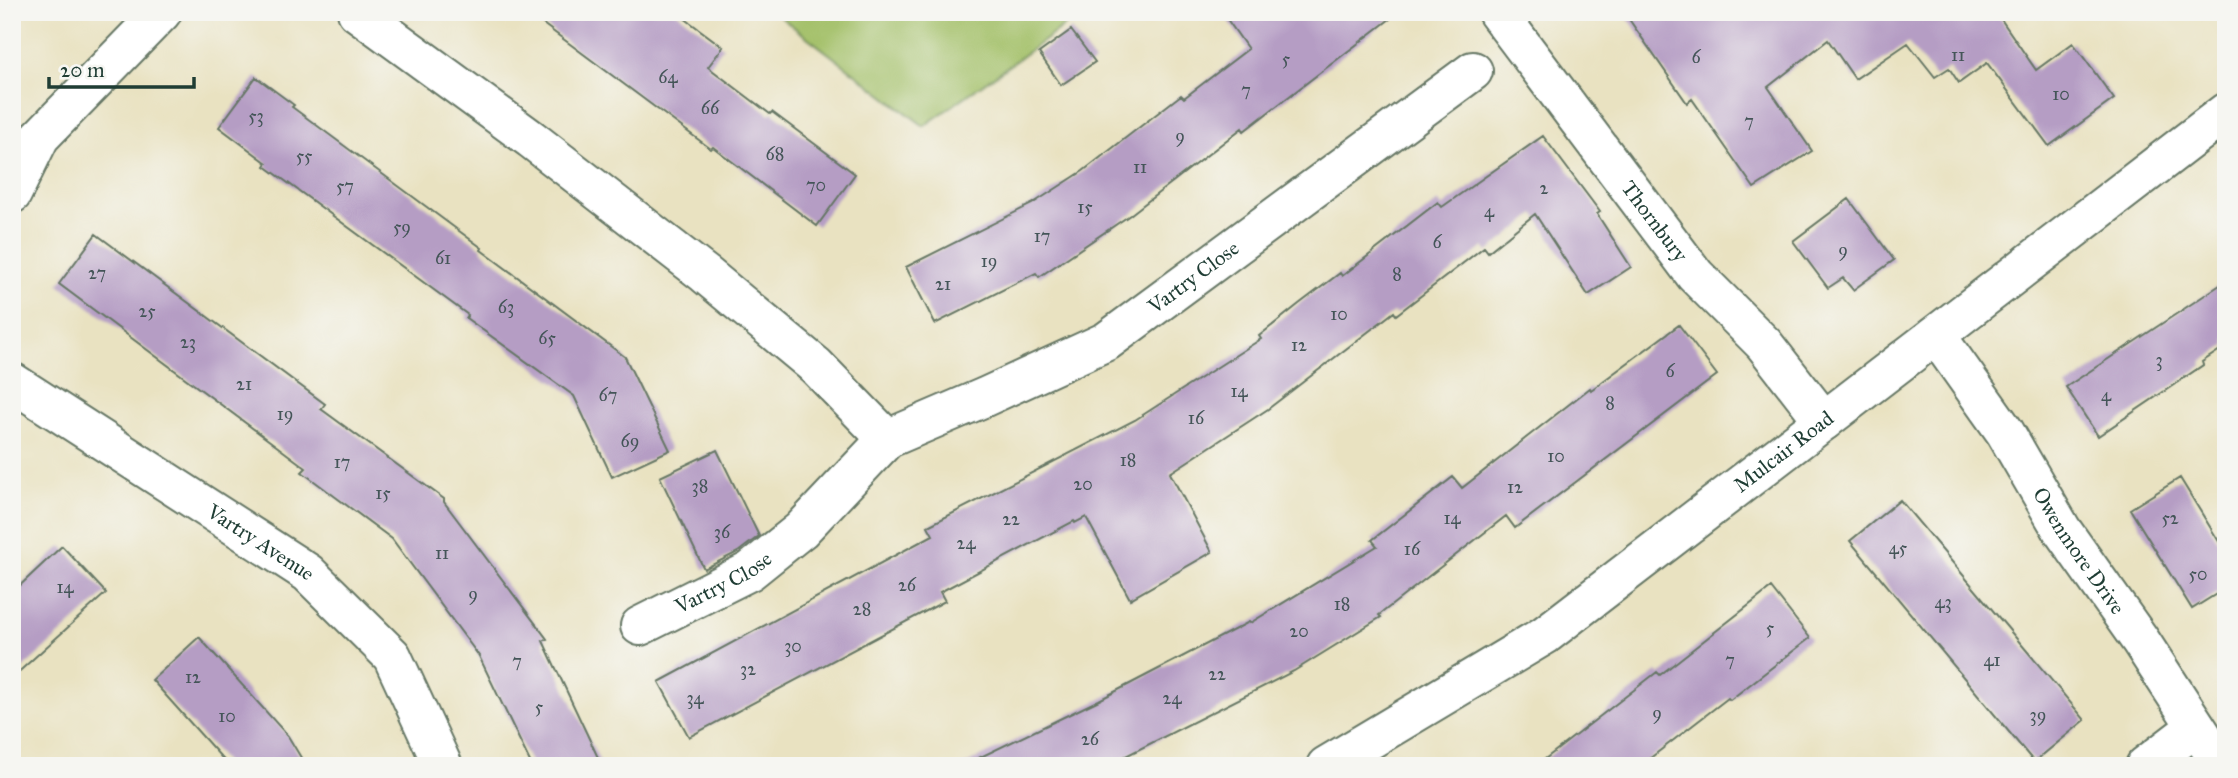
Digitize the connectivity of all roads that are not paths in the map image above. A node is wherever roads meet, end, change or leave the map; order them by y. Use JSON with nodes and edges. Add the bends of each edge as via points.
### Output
{"nodes":[{"id":1,"x":162,"y":12,"type":"edge"},
{"id":2,"x":357,"y":12,"type":"edge"},
{"id":3,"x":1497,"y":12,"type":"edge"},
{"id":4,"x":1473,"y":71,"type":"dead end"},
{"id":5,"x":2226,"y":112,"type":"edge"},
{"id":6,"x":12,"y":194,"type":"edge"},
{"id":7,"x":1936,"y":335,"type":"junction"},
{"id":8,"x":12,"y":382,"type":"edge"},
{"id":9,"x":1824,"y":421,"type":"junction"},
{"id":10,"x":887,"y":439,"type":"junction"},
{"id":11,"x":640,"y":626,"type":"dead end"},
{"id":12,"x":2196,"y":727,"type":"junction"},
{"id":13,"x":443,"y":766,"type":"edge"},
{"id":14,"x":1326,"y":766,"type":"edge"},
{"id":15,"x":2145,"y":766,"type":"edge"},
{"id":16,"x":2222,"y":766,"type":"edge"}],
"edges":[{"from":1,"to":6,"type":"street","via":[[40,137]]},
{"from":2,"to":10,"type":"street","via":[[705,274],[816,366]]},
{"from":3,"to":9,"type":"street","name":"Thornbury","via":[[1695,275],[1764,344]]},
{"from":4,"to":10,"type":"street","name":"Vartry Close","via":[[1107,341]]},
{"from":5,"to":7,"type":"street","name":"Mulcair Road"},
{"from":7,"to":9,"type":"street","name":"Mulcair Road"},
{"from":7,"to":12,"type":"street","name":"Owenmore Drive","via":[[2005,432],[2062,530]]},
{"from":8,"to":13,"type":"street","name":"Vartry Avenue","via":[[308,573],[391,656]]},
{"from":9,"to":14,"type":"street","name":"Mulcair Road","via":[[1545,635]]},
{"from":10,"to":11,"type":"street","name":"Vartry Close","via":[[801,530],[750,571]]},
{"from":12,"to":15,"type":"street"},
{"from":12,"to":16,"type":"street","name":"Owenmore Drive"}]}
